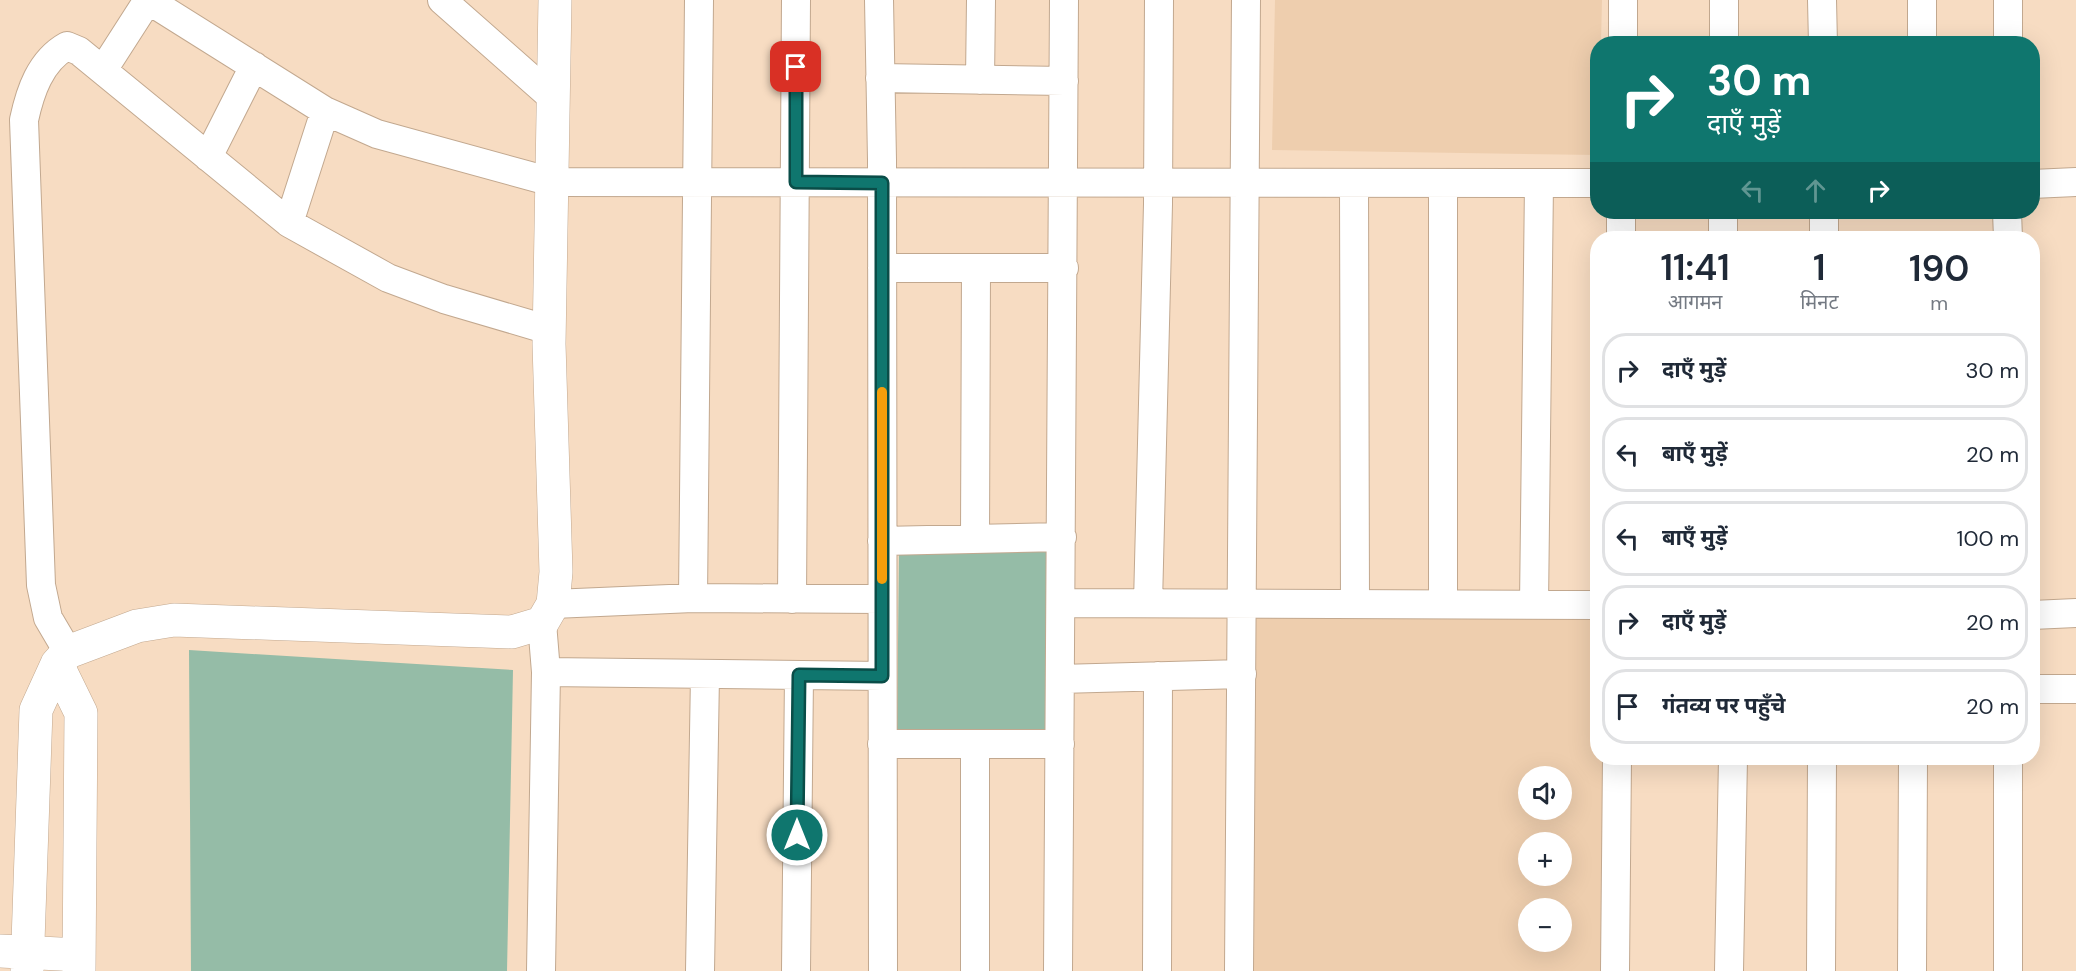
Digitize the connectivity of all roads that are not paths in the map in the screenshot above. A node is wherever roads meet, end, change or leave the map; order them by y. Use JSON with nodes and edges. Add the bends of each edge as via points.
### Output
{"nodes":[{"id":1,"x":148,"y":0,"type":"edge"},
{"id":2,"x":442,"y":0,"type":"edge"},
{"id":3,"x":555,"y":0,"type":"edge"},
{"id":4,"x":699,"y":0,"type":"edge"},
{"id":5,"x":796,"y":0,"type":"edge"},
{"id":6,"x":879,"y":0,"type":"edge"},
{"id":7,"x":981,"y":0,"type":"edge"},
{"id":8,"x":1064,"y":0,"type":"edge"},
{"id":9,"x":1159,"y":0,"type":"edge"},
{"id":10,"x":1246,"y":0,"type":"edge"},
{"id":11,"x":1623,"y":0,"type":"edge"},
{"id":12,"x":1724,"y":0,"type":"edge"},
{"id":13,"x":1822,"y":0,"type":"edge"},
{"id":14,"x":1922,"y":0,"type":"edge"},
{"id":15,"x":2008,"y":0,"type":"edge"},
{"id":16,"x":1623,"y":36,"type":"edge"},
{"id":17,"x":1724,"y":36,"type":"edge"},
{"id":18,"x":1823,"y":36,"type":"edge"},
{"id":19,"x":1922,"y":36,"type":"edge"},
{"id":20,"x":2008,"y":36,"type":"edge"},
{"id":21,"x":254,"y":66,"type":"junction"},
{"id":22,"x":103,"y":70,"type":"junction"},
{"id":23,"x":880,"y":78,"type":"junction"},
{"id":24,"x":980,"y":80,"type":"junction"},
{"id":25,"x":1064,"y":81,"type":"junction"},
{"id":26,"x":553,"y":98,"type":"junction"},
{"id":27,"x":326,"y":111,"type":"junction"},
{"id":28,"x":208,"y":157,"type":"junction"},
{"id":29,"x":552,"y":182,"type":"junction"},
{"id":30,"x":698,"y":182,"type":"junction"},
{"id":31,"x":796,"y":182,"type":"junction"},
{"id":32,"x":1064,"y":182,"type":"junction"},
{"id":33,"x":2076,"y":182,"type":"edge"},
{"id":34,"x":882,"y":183,"type":"junction"},
{"id":35,"x":1158,"y":183,"type":"junction"},
{"id":36,"x":1245,"y":183,"type":"junction"},
{"id":37,"x":1354,"y":183,"type":"junction"},
{"id":38,"x":1443,"y":183,"type":"junction"},
{"id":39,"x":1539,"y":183,"type":"junction"},
{"id":40,"x":1590,"y":183,"type":"edge"},
{"id":41,"x":2040,"y":184,"type":"edge"},
{"id":42,"x":289,"y":223,"type":"junction"},
{"id":43,"x":882,"y":268,"type":"junction"},
{"id":44,"x":976,"y":268,"type":"junction"},
{"id":45,"x":1064,"y":268,"type":"junction"},
{"id":46,"x":549,"y":330,"type":"junction"},
{"id":47,"x":1062,"y":537,"type":"junction"},
{"id":48,"x":975,"y":539,"type":"junction"},
{"id":49,"x":882,"y":541,"type":"junction"},
{"id":50,"x":693,"y":598,"type":"junction"},
{"id":51,"x":792,"y":599,"type":"junction"},
{"id":52,"x":882,"y":599,"type":"junction"},
{"id":53,"x":1061,"y":603,"type":"junction"},
{"id":54,"x":1148,"y":603,"type":"junction"},
{"id":55,"x":1242,"y":604,"type":"junction"},
{"id":56,"x":1355,"y":604,"type":"junction"},
{"id":57,"x":1443,"y":604,"type":"junction"},
{"id":58,"x":1534,"y":605,"type":"junction"},
{"id":59,"x":1590,"y":605,"type":"edge"},
{"id":60,"x":2076,"y":613,"type":"edge"},
{"id":61,"x":547,"y":614,"type":"junction"},
{"id":62,"x":2040,"y":615,"type":"edge"},
{"id":63,"x":63,"y":658,"type":"junction"},
{"id":64,"x":546,"y":672,"type":"junction"},
{"id":65,"x":705,"y":675,"type":"junction"},
{"id":66,"x":799,"y":675,"type":"junction"},
{"id":67,"x":1242,"y":675,"type":"junction"},
{"id":68,"x":882,"y":676,"type":"junction"},
{"id":69,"x":1158,"y":676,"type":"junction"},
{"id":70,"x":1060,"y":679,"type":"junction"},
{"id":71,"x":2040,"y":689,"type":"edge"},
{"id":72,"x":2076,"y":689,"type":"edge"},
{"id":73,"x":882,"y":744,"type":"junction"},
{"id":74,"x":975,"y":744,"type":"junction"},
{"id":75,"x":1060,"y":744,"type":"junction"},
{"id":76,"x":1617,"y":765,"type":"edge"},
{"id":77,"x":1733,"y":765,"type":"edge"},
{"id":78,"x":1822,"y":765,"type":"edge"},
{"id":79,"x":1913,"y":765,"type":"edge"},
{"id":80,"x":2008,"y":765,"type":"edge"},
{"id":81,"x":18,"y":958,"type":"edge"},
{"id":82,"x":79,"y":963,"type":"edge"},
{"id":83,"x":541,"y":971,"type":"edge"},
{"id":84,"x":700,"y":971,"type":"edge"},
{"id":85,"x":796,"y":971,"type":"edge"},
{"id":86,"x":883,"y":971,"type":"edge"},
{"id":87,"x":975,"y":971,"type":"edge"},
{"id":88,"x":1058,"y":971,"type":"edge"},
{"id":89,"x":1157,"y":971,"type":"edge"},
{"id":90,"x":1239,"y":971,"type":"edge"},
{"id":91,"x":1615,"y":971,"type":"edge"},
{"id":92,"x":1729,"y":971,"type":"edge"},
{"id":93,"x":1821,"y":971,"type":"edge"},
{"id":94,"x":1912,"y":971,"type":"edge"},
{"id":95,"x":2008,"y":971,"type":"edge"}],
"edges":[{"from":1,"to":21,"type":"street"},
{"from":1,"to":22,"type":"street"},
{"from":2,"to":26,"type":"street"},
{"from":3,"to":26,"type":"street"},
{"from":4,"to":30,"type":"street"},
{"from":5,"to":31,"type":"street"},
{"from":6,"to":23,"type":"street"},
{"from":7,"to":24,"type":"street"},
{"from":8,"to":25,"type":"street"},
{"from":9,"to":35,"type":"street"},
{"from":10,"to":36,"type":"street"},
{"from":11,"to":16,"type":"street"},
{"from":12,"to":17,"type":"street"},
{"from":13,"to":18,"type":"street"},
{"from":14,"to":19,"type":"street"},
{"from":15,"to":20,"type":"street"},
{"from":21,"to":27,"type":"street"},
{"from":21,"to":28,"type":"street"},
{"from":22,"to":28,"type":"street"},
{"from":22,"to":63,"type":"street","via":[[67,46],[57,51],[33,84],[24,120],[41,585]]},
{"from":23,"to":24,"type":"street"},
{"from":23,"to":34,"type":"street"},
{"from":24,"to":25,"type":"street"},
{"from":25,"to":32,"type":"street"},
{"from":26,"to":29,"type":"street"},
{"from":27,"to":29,"type":"street","via":[[377,134]]},
{"from":27,"to":42,"type":"street"},
{"from":28,"to":42,"type":"street"},
{"from":29,"to":30,"type":"street"},
{"from":29,"to":46,"type":"street"},
{"from":30,"to":31,"type":"street"},
{"from":30,"to":50,"type":"street"},
{"from":31,"to":34,"type":"street"},
{"from":31,"to":51,"type":"street"},
{"from":32,"to":34,"type":"street"},
{"from":32,"to":35,"type":"street"},
{"from":32,"to":45,"type":"street"},
{"from":33,"to":41,"type":"street"},
{"from":34,"to":43,"type":"street"},
{"from":35,"to":36,"type":"street"},
{"from":35,"to":54,"type":"street"},
{"from":36,"to":37,"type":"street"},
{"from":36,"to":55,"type":"street"},
{"from":37,"to":38,"type":"street"},
{"from":37,"to":56,"type":"street"},
{"from":38,"to":39,"type":"street"},
{"from":38,"to":57,"type":"street"},
{"from":39,"to":40,"type":"street"},
{"from":39,"to":58,"type":"street"},
{"from":42,"to":46,"type":"street","via":[[388,278]]},
{"from":43,"to":44,"type":"street"},
{"from":43,"to":49,"type":"street"},
{"from":44,"to":45,"type":"street"},
{"from":44,"to":48,"type":"street"},
{"from":45,"to":47,"type":"street"},
{"from":46,"to":61,"type":"street","via":[[556,572]]},
{"from":47,"to":48,"type":"street"},
{"from":47,"to":53,"type":"street"},
{"from":48,"to":49,"type":"street"},
{"from":49,"to":52,"type":"street"},
{"from":50,"to":51,"type":"street"},
{"from":50,"to":61,"type":"street"},
{"from":51,"to":52,"type":"street"},
{"from":52,"to":68,"type":"street"},
{"from":53,"to":54,"type":"street"},
{"from":53,"to":70,"type":"street"},
{"from":54,"to":55,"type":"street"},
{"from":55,"to":56,"type":"street"},
{"from":55,"to":67,"type":"street"},
{"from":56,"to":57,"type":"street"},
{"from":57,"to":58,"type":"street"},
{"from":58,"to":59,"type":"street"},
{"from":60,"to":62,"type":"street"},
{"from":61,"to":63,"type":"street","via":[[512,632],[174,620],[137,626]]},
{"from":61,"to":64,"type":"street"},
{"from":63,"to":81,"type":"street","via":[[36,710]]},
{"from":63,"to":82,"type":"street","via":[[81,714]]},
{"from":64,"to":65,"type":"street"},
{"from":64,"to":83,"type":"street"},
{"from":65,"to":66,"type":"street"},
{"from":65,"to":84,"type":"street"},
{"from":66,"to":68,"type":"street"},
{"from":66,"to":85,"type":"street"},
{"from":67,"to":69,"type":"street"},
{"from":67,"to":90,"type":"street"},
{"from":68,"to":73,"type":"street"},
{"from":69,"to":70,"type":"street"},
{"from":69,"to":89,"type":"street"},
{"from":70,"to":75,"type":"street"},
{"from":71,"to":72,"type":"street"},
{"from":73,"to":74,"type":"street"},
{"from":73,"to":86,"type":"street"},
{"from":74,"to":75,"type":"street"},
{"from":74,"to":87,"type":"street"},
{"from":75,"to":88,"type":"street"},
{"from":76,"to":91,"type":"street"},
{"from":77,"to":92,"type":"street"},
{"from":78,"to":93,"type":"street"},
{"from":79,"to":94,"type":"street"},
{"from":80,"to":95,"type":"street"},
{"from":81,"to":82,"type":"street"}]}
